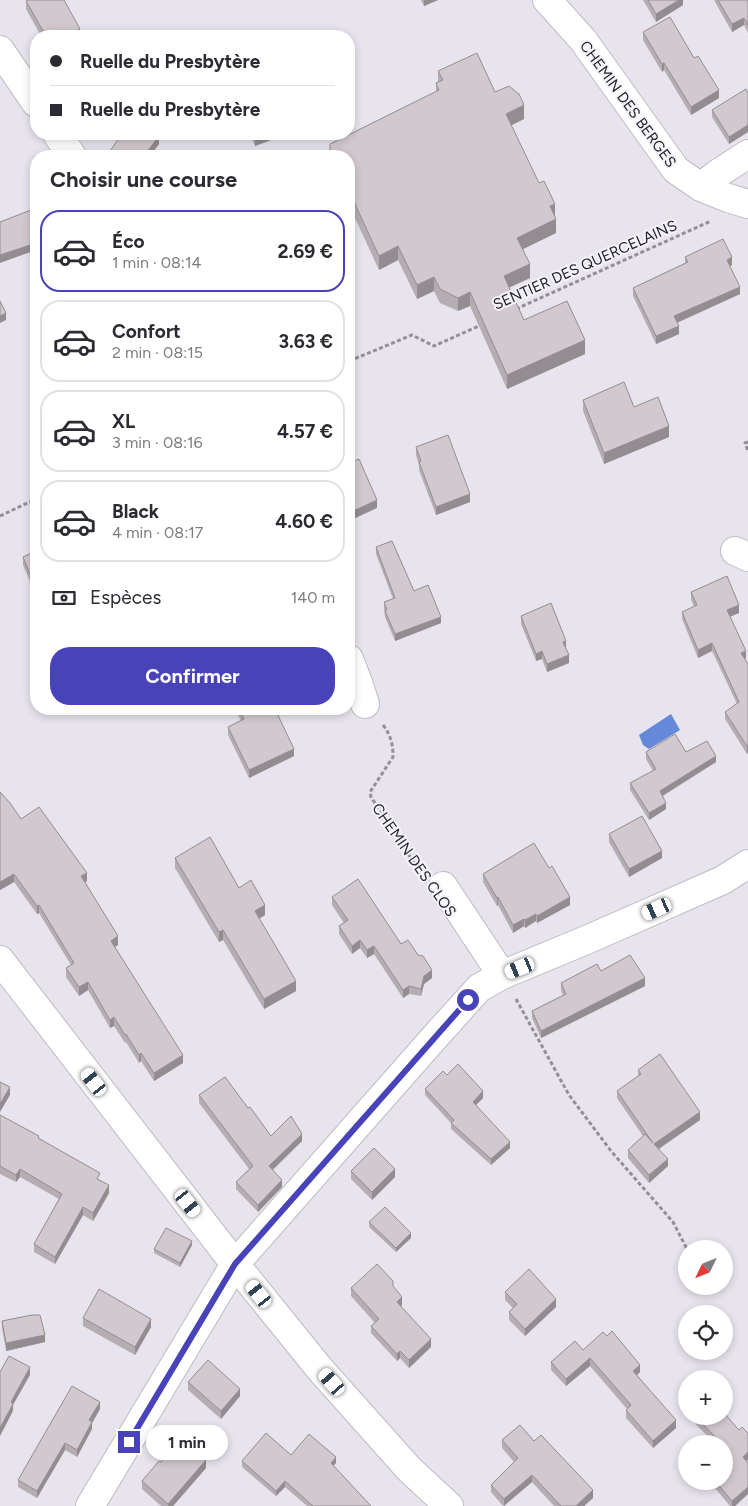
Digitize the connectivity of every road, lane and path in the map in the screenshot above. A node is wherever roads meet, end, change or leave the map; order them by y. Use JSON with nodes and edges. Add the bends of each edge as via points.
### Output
{"nodes":[{"id":1,"x":547,"y":0,"type":"edge"},
{"id":2,"x":0,"y":50,"type":"edge"},
{"id":3,"x":30,"y":94,"type":"edge"},
{"id":4,"x":748,"y":154,"type":"edge"},
{"id":5,"x":701,"y":187,"type":"junction"},
{"id":6,"x":748,"y":204,"type":"edge"},
{"id":7,"x":515,"y":309,"type":"edge"},
{"id":8,"x":488,"y":322,"type":"edge"},
{"id":9,"x":355,"y":359,"type":"edge"},
{"id":10,"x":748,"y":442,"type":"edge"},
{"id":11,"x":748,"y":451,"type":"edge"},
{"id":12,"x":30,"y":502,"type":"edge"},
{"id":13,"x":0,"y":516,"type":"edge"},
{"id":14,"x":355,"y":674,"type":"edge"},
{"id":15,"x":365,"y":704,"type":"joint"},
{"id":16,"x":748,"y":864,"type":"edge"},
{"id":17,"x":432,"y":881,"type":"joint"},
{"id":18,"x":0,"y":960,"type":"edge"},
{"id":19,"x":502,"y":975,"type":"junction"},
{"id":20,"x":682,"y":1240,"type":"edge"},
{"id":21,"x":235,"y":1264,"type":"junction"},
{"id":22,"x":90,"y":1506,"type":"edge"},
{"id":23,"x":449,"y":1506,"type":"edge"}],
"edges":[{"from":1,"to":5,"type":"street","name":"CHEMIN DES BERGES","via":[[583,40],[676,170]]},
{"from":2,"to":3,"type":"street"},
{"from":4,"to":5,"type":"street"},
{"from":5,"to":6,"type":"street","name":"CHEMIN DES BERGES"},
{"from":6,"to":7,"type":"path","name":"SENTIER DES QUERCELAINS"},
{"from":8,"to":9,"type":"path","name":"SENTIER DES QUERCELAINS","via":[[434,346],[412,335]]},
{"from":10,"to":11,"type":"path","via":[[745,443]]},
{"from":12,"to":13,"type":"path"},
{"from":14,"to":15,"type":"street"},
{"from":15,"to":17,"type":"path","name":"CHEMIN DES CLOS","via":[[387,731],[393,747],[393,757],[370,792],[371,797]]},
{"from":16,"to":19,"type":"street","via":[[723,880]]},
{"from":17,"to":19,"type":"street"},
{"from":18,"to":21,"type":"street"},
{"from":19,"to":20,"type":"path","via":[[569,1094],[611,1151],[673,1222]]},
{"from":19,"to":21,"type":"street","via":[[479,988]]},
{"from":21,"to":22,"type":"street"},
{"from":21,"to":23,"type":"street","via":[[371,1428]]}]}
